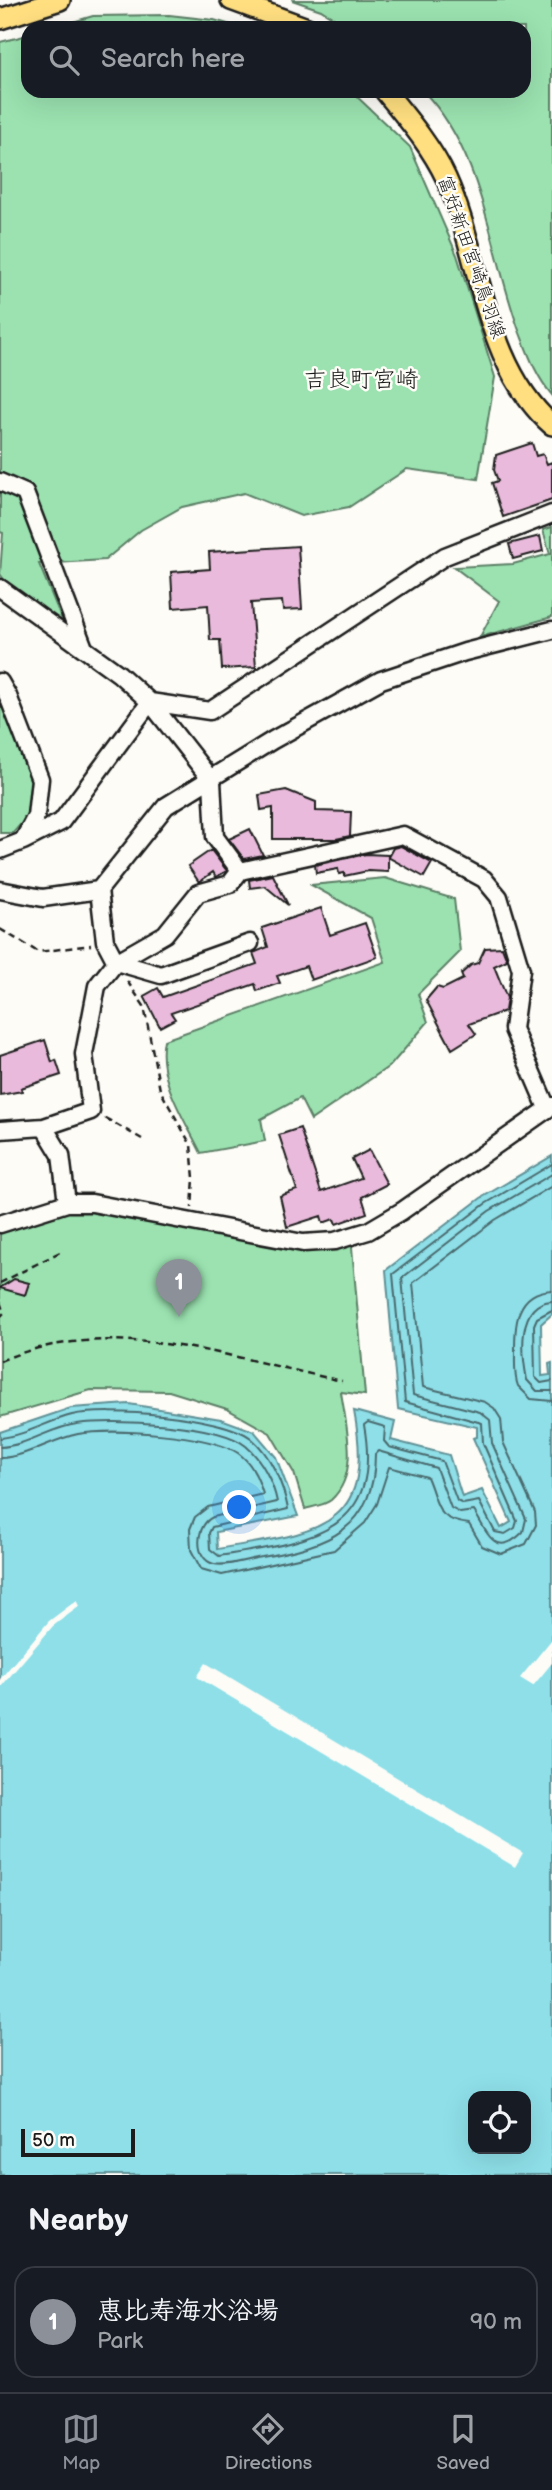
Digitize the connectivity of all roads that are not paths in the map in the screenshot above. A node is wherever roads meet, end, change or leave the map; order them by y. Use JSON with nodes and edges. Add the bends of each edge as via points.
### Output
{"nodes":[{"id":1,"x":60,"y":0,"type":"edge"},
{"id":2,"x":230,"y":0,"type":"edge"},
{"id":3,"x":0,"y":19,"type":"edge"},
{"id":4,"x":288,"y":21,"type":"edge"},
{"id":5,"x":391,"y":98,"type":"edge"},
{"id":6,"x":552,"y":425,"type":"edge"},
{"id":7,"x":0,"y":482,"type":"edge"},
{"id":8,"x":552,"y":514,"type":"edge"},
{"id":9,"x":0,"y":588,"type":"edge"},
{"id":10,"x":552,"y":630,"type":"edge"},
{"id":11,"x":84,"y":649,"type":"junction"},
{"id":12,"x":0,"y":682,"type":"edge"},
{"id":13,"x":150,"y":702,"type":"junction"},
{"id":14,"x":212,"y":780,"type":"junction"},
{"id":15,"x":9,"y":845,"type":"edge"},
{"id":16,"x":240,"y":871,"type":"junction"},
{"id":17,"x":0,"y":890,"type":"edge"},
{"id":18,"x":99,"y":890,"type":"junction"},
{"id":19,"x":250,"y":943,"type":"dead end"},
{"id":20,"x":113,"y":965,"type":"junction"},
{"id":21,"x":549,"y":1107,"type":"edge"},
{"id":22,"x":44,"y":1127,"type":"junction"},
{"id":23,"x":0,"y":1130,"type":"edge"},
{"id":24,"x":67,"y":1203,"type":"junction"},
{"id":25,"x":0,"y":1224,"type":"edge"}],
"edges":[{"from":1,"to":3,"type":"main road"},
{"from":2,"to":4,"type":"main road"},
{"from":5,"to":6,"type":"main road","name":"富好新田宮崎鳥羽線","via":[[445,177],[517,386]]},
{"from":7,"to":11,"type":"street","via":[[25,493]]},
{"from":8,"to":13,"type":"street","via":[[446,556],[210,711]]},
{"from":9,"to":11,"type":"street"},
{"from":10,"to":14,"type":"street","via":[[381,680]]},
{"from":11,"to":13,"type":"street"},
{"from":12,"to":15,"type":"street","via":[[40,779],[36,816]]},
{"from":13,"to":14,"type":"street"},
{"from":13,"to":15,"type":"street","via":[[61,822]]},
{"from":14,"to":16,"type":"street","via":[[215,837]]},
{"from":14,"to":18,"type":"street","via":[[166,806]]},
{"from":16,"to":20,"type":"street","via":[[230,884],[198,893],[165,934]]},
{"from":16,"to":21,"type":"street","via":[[403,835],[484,879],[499,897],[521,970],[513,1029]]},
{"from":17,"to":18,"type":"street","via":[[43,898]]},
{"from":18,"to":20,"type":"street"},
{"from":19,"to":20,"type":"street","via":[[161,975]]},
{"from":20,"to":22,"type":"street","via":[[97,986],[84,1054],[91,1111]]},
{"from":21,"to":24,"type":"street","via":[[402,1211],[368,1231],[335,1241],[303,1243],[113,1205]]},
{"from":22,"to":23,"type":"street"},
{"from":22,"to":24,"type":"street","via":[[61,1155]]},
{"from":24,"to":25,"type":"street"}]}
